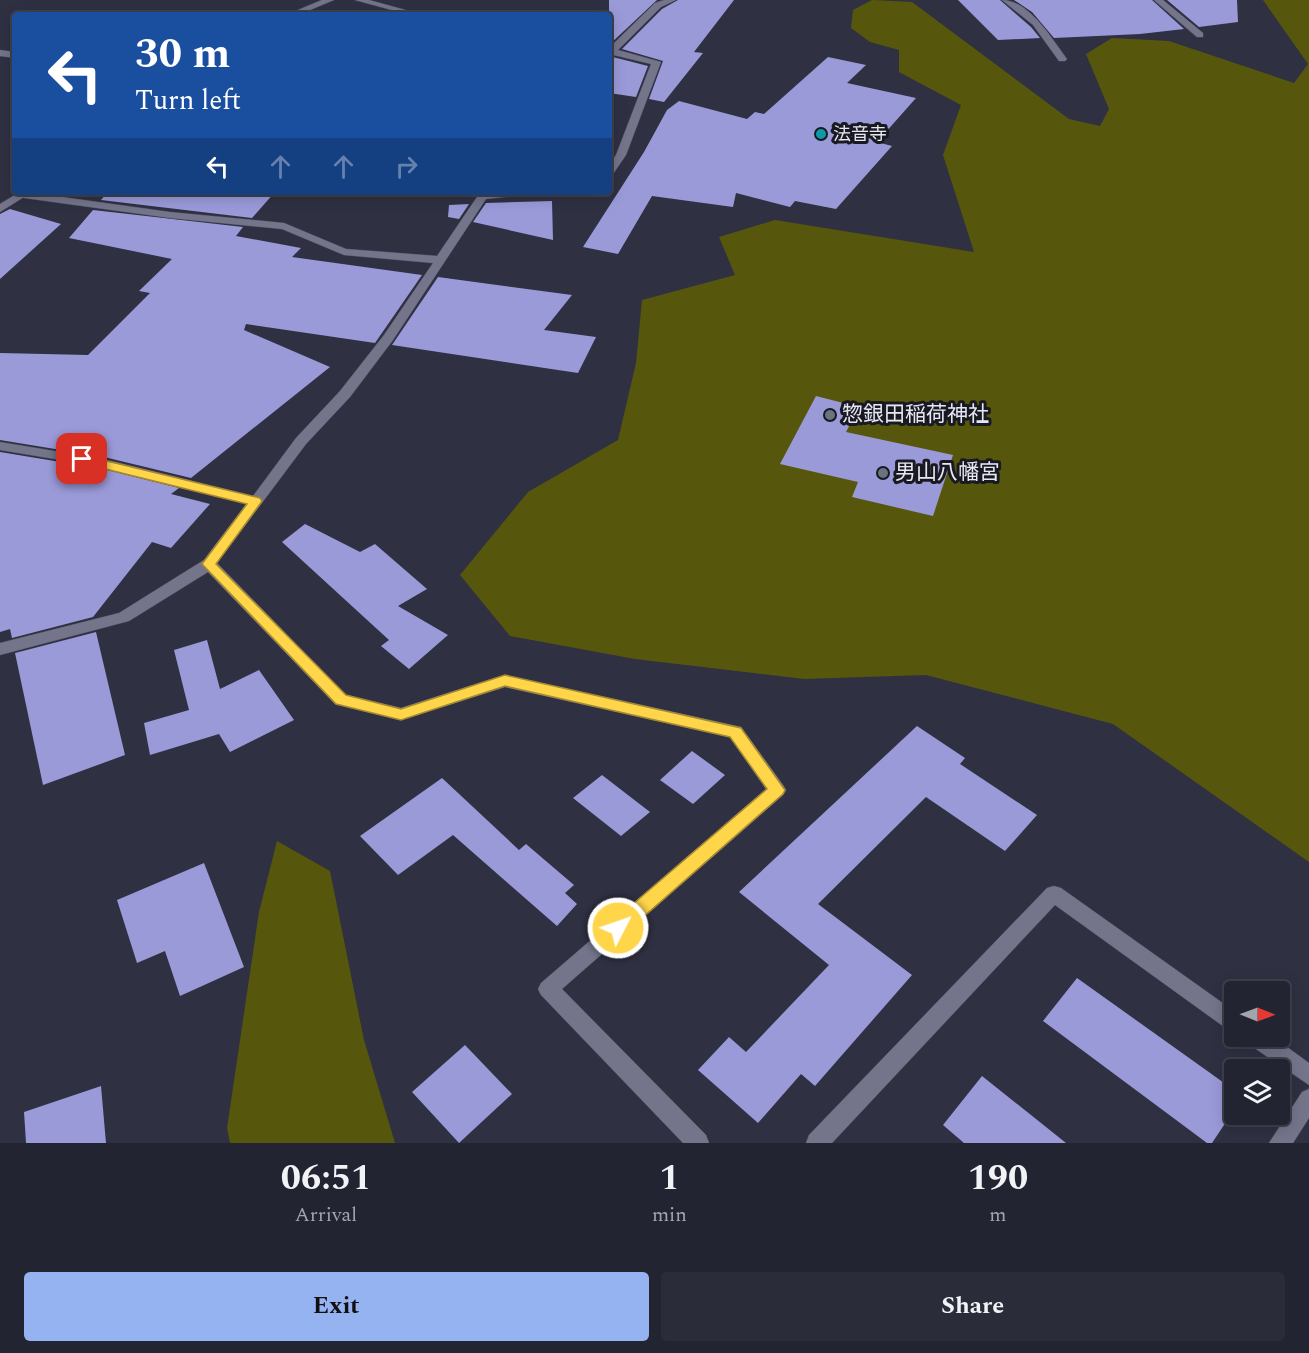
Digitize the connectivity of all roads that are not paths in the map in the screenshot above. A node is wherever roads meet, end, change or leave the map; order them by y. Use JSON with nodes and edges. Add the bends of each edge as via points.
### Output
{"nodes":[{"id":1,"x":330,"y":0,"type":"edge"},
{"id":2,"x":359,"y":0,"type":"edge"},
{"id":3,"x":672,"y":0,"type":"edge"},
{"id":4,"x":1006,"y":0,"type":"edge"},
{"id":5,"x":1158,"y":0,"type":"edge"},
{"id":6,"x":298,"y":12,"type":"edge"},
{"id":7,"x":408,"y":12,"type":"edge"},
{"id":8,"x":1200,"y":35,"type":"dead end"},
{"id":9,"x":612,"y":49,"type":"edge"},
{"id":10,"x":612,"y":51,"type":"edge"},
{"id":11,"x":1062,"y":58,"type":"dead end"},
{"id":12,"x":612,"y":168,"type":"edge"},
{"id":13,"x":23,"y":195,"type":"edge"},
{"id":14,"x":39,"y":195,"type":"edge"},
{"id":15,"x":493,"y":195,"type":"edge"},
{"id":16,"x":0,"y":209,"type":"edge"},
{"id":17,"x":440,"y":260,"type":"junction"},
{"id":18,"x":0,"y":446,"type":"edge"},
{"id":19,"x":256,"y":501,"type":"junction"},
{"id":20,"x":209,"y":564,"type":"junction"},
{"id":21,"x":0,"y":649,"type":"edge"},
{"id":22,"x":1224,"y":1015,"type":"edge"},
{"id":23,"x":1269,"y":1047,"type":"edge"},
{"id":24,"x":1309,"y":1076,"type":"edge"},
{"id":25,"x":1309,"y":1099,"type":"edge"},
{"id":26,"x":698,"y":1143,"type":"edge"},
{"id":27,"x":817,"y":1143,"type":"edge"},
{"id":28,"x":1280,"y":1143,"type":"edge"}],
"edges":[{"from":1,"to":6,"type":"street"},
{"from":2,"to":7,"type":"street"},
{"from":3,"to":9,"type":"street","via":[[658,5]]},
{"from":4,"to":11,"type":"street","via":[[1036,23]]},
{"from":5,"to":8,"type":"street"},
{"from":10,"to":12,"type":"street","via":[[656,62],[621,155]]},
{"from":13,"to":16,"type":"street"},
{"from":14,"to":17,"type":"street","via":[[170,215],[284,226],[344,252]]},
{"from":15,"to":17,"type":"street","via":[[483,196]]},
{"from":17,"to":19,"type":"street","via":[[389,337]]},
{"from":18,"to":19,"type":"street","via":[[103,464]]},
{"from":19,"to":20,"type":"street"},
{"from":20,"to":21,"type":"street","via":[[124,617]]},
{"from":20,"to":26,"type":"street","via":[[341,700],[401,714],[505,681],[735,732],[777,790],[548,989]]},
{"from":22,"to":27,"type":"street","via":[[1054,894]]},
{"from":23,"to":24,"type":"street"},
{"from":25,"to":28,"type":"street"}]}
